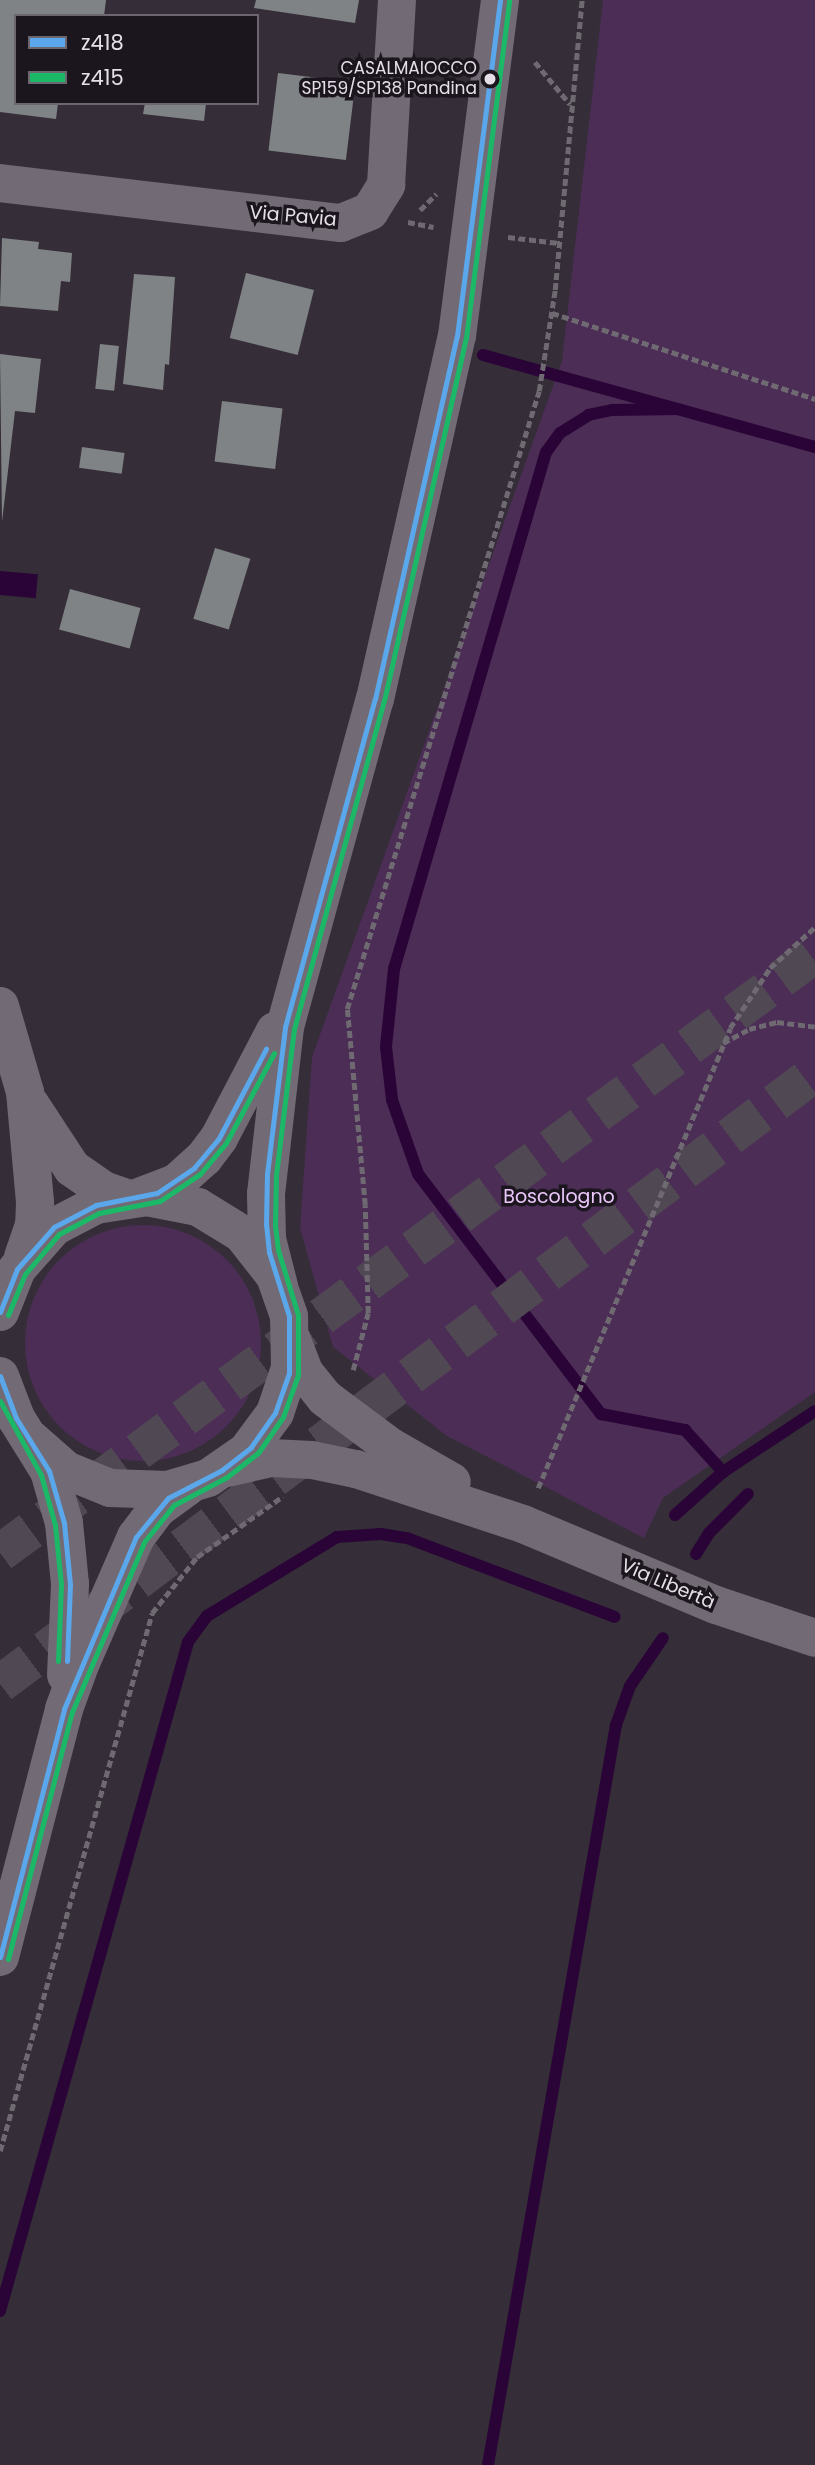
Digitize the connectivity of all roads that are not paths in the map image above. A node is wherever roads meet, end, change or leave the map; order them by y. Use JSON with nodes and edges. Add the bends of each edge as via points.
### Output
{"nodes":[{"id":1,"x":397,"y":0,"type":"edge"},
{"id":2,"x":500,"y":0,"type":"edge"},
{"id":3,"x":0,"y":183,"type":"edge"},
{"id":4,"x":291,"y":997,"type":"junction"},
{"id":5,"x":0,"y":1006,"type":"edge"},
{"id":6,"x":25,"y":1092,"type":"junction"},
{"id":7,"x":131,"y":1198,"type":"junction"},
{"id":8,"x":10,"y":1276,"type":"edge"},
{"id":9,"x":279,"y":1286,"type":"junction"},
{"id":10,"x":0,"y":1312,"type":"edge"},
{"id":11,"x":291,"y":1337,"type":"junction"},
{"id":12,"x":0,"y":1376,"type":"edge"},
{"id":13,"x":18,"y":1427,"type":"edge"},
{"id":14,"x":208,"y":1477,"type":"junction"},
{"id":15,"x":523,"y":1524,"type":"junction"},
{"id":16,"x":815,"y":1639,"type":"edge"},
{"id":17,"x":64,"y":1709,"type":"junction"},
{"id":18,"x":0,"y":1958,"type":"edge"}],
"edges":[{"from":1,"to":3,"type":"street","name":"Via Pavia","via":[[386,185],[370,211],[341,223]]},
{"from":2,"to":4,"type":"street","via":[[457,336],[375,699]]},
{"from":4,"to":7,"type":"street","via":[[212,1147],[176,1183]]},
{"from":4,"to":9,"type":"street","via":[[266,1194],[267,1239]]},
{"from":5,"to":6,"type":"street"},
{"from":6,"to":7,"type":"street","via":[[41,1126],[72,1168],[103,1190]]},
{"from":6,"to":8,"type":"street","via":[[36,1213]]},
{"from":7,"to":8,"type":"street","via":[[68,1218],[43,1237]]},
{"from":7,"to":9,"type":"street","via":[[183,1202],[221,1219],[257,1250]]},
{"from":8,"to":10,"type":"street"},
{"from":9,"to":11,"type":"street"},
{"from":11,"to":14,"type":"street","via":[[289,1373],[275,1413],[251,1447]]},
{"from":11,"to":15,"type":"street","via":[[312,1385],[346,1416]]},
{"from":12,"to":13,"type":"street"},
{"from":13,"to":14,"type":"street","via":[[66,1470],[110,1488],[147,1492]]},
{"from":13,"to":17,"type":"street","via":[[55,1487],[69,1559]]},
{"from":14,"to":15,"type":"street","via":[[250,1460],[312,1460],[422,1488]]},
{"from":14,"to":17,"type":"street","via":[[157,1509],[136,1537]]},
{"from":15,"to":16,"type":"street","name":"Via Libertà","via":[[716,1605]]},
{"from":17,"to":18,"type":"street"}]}
